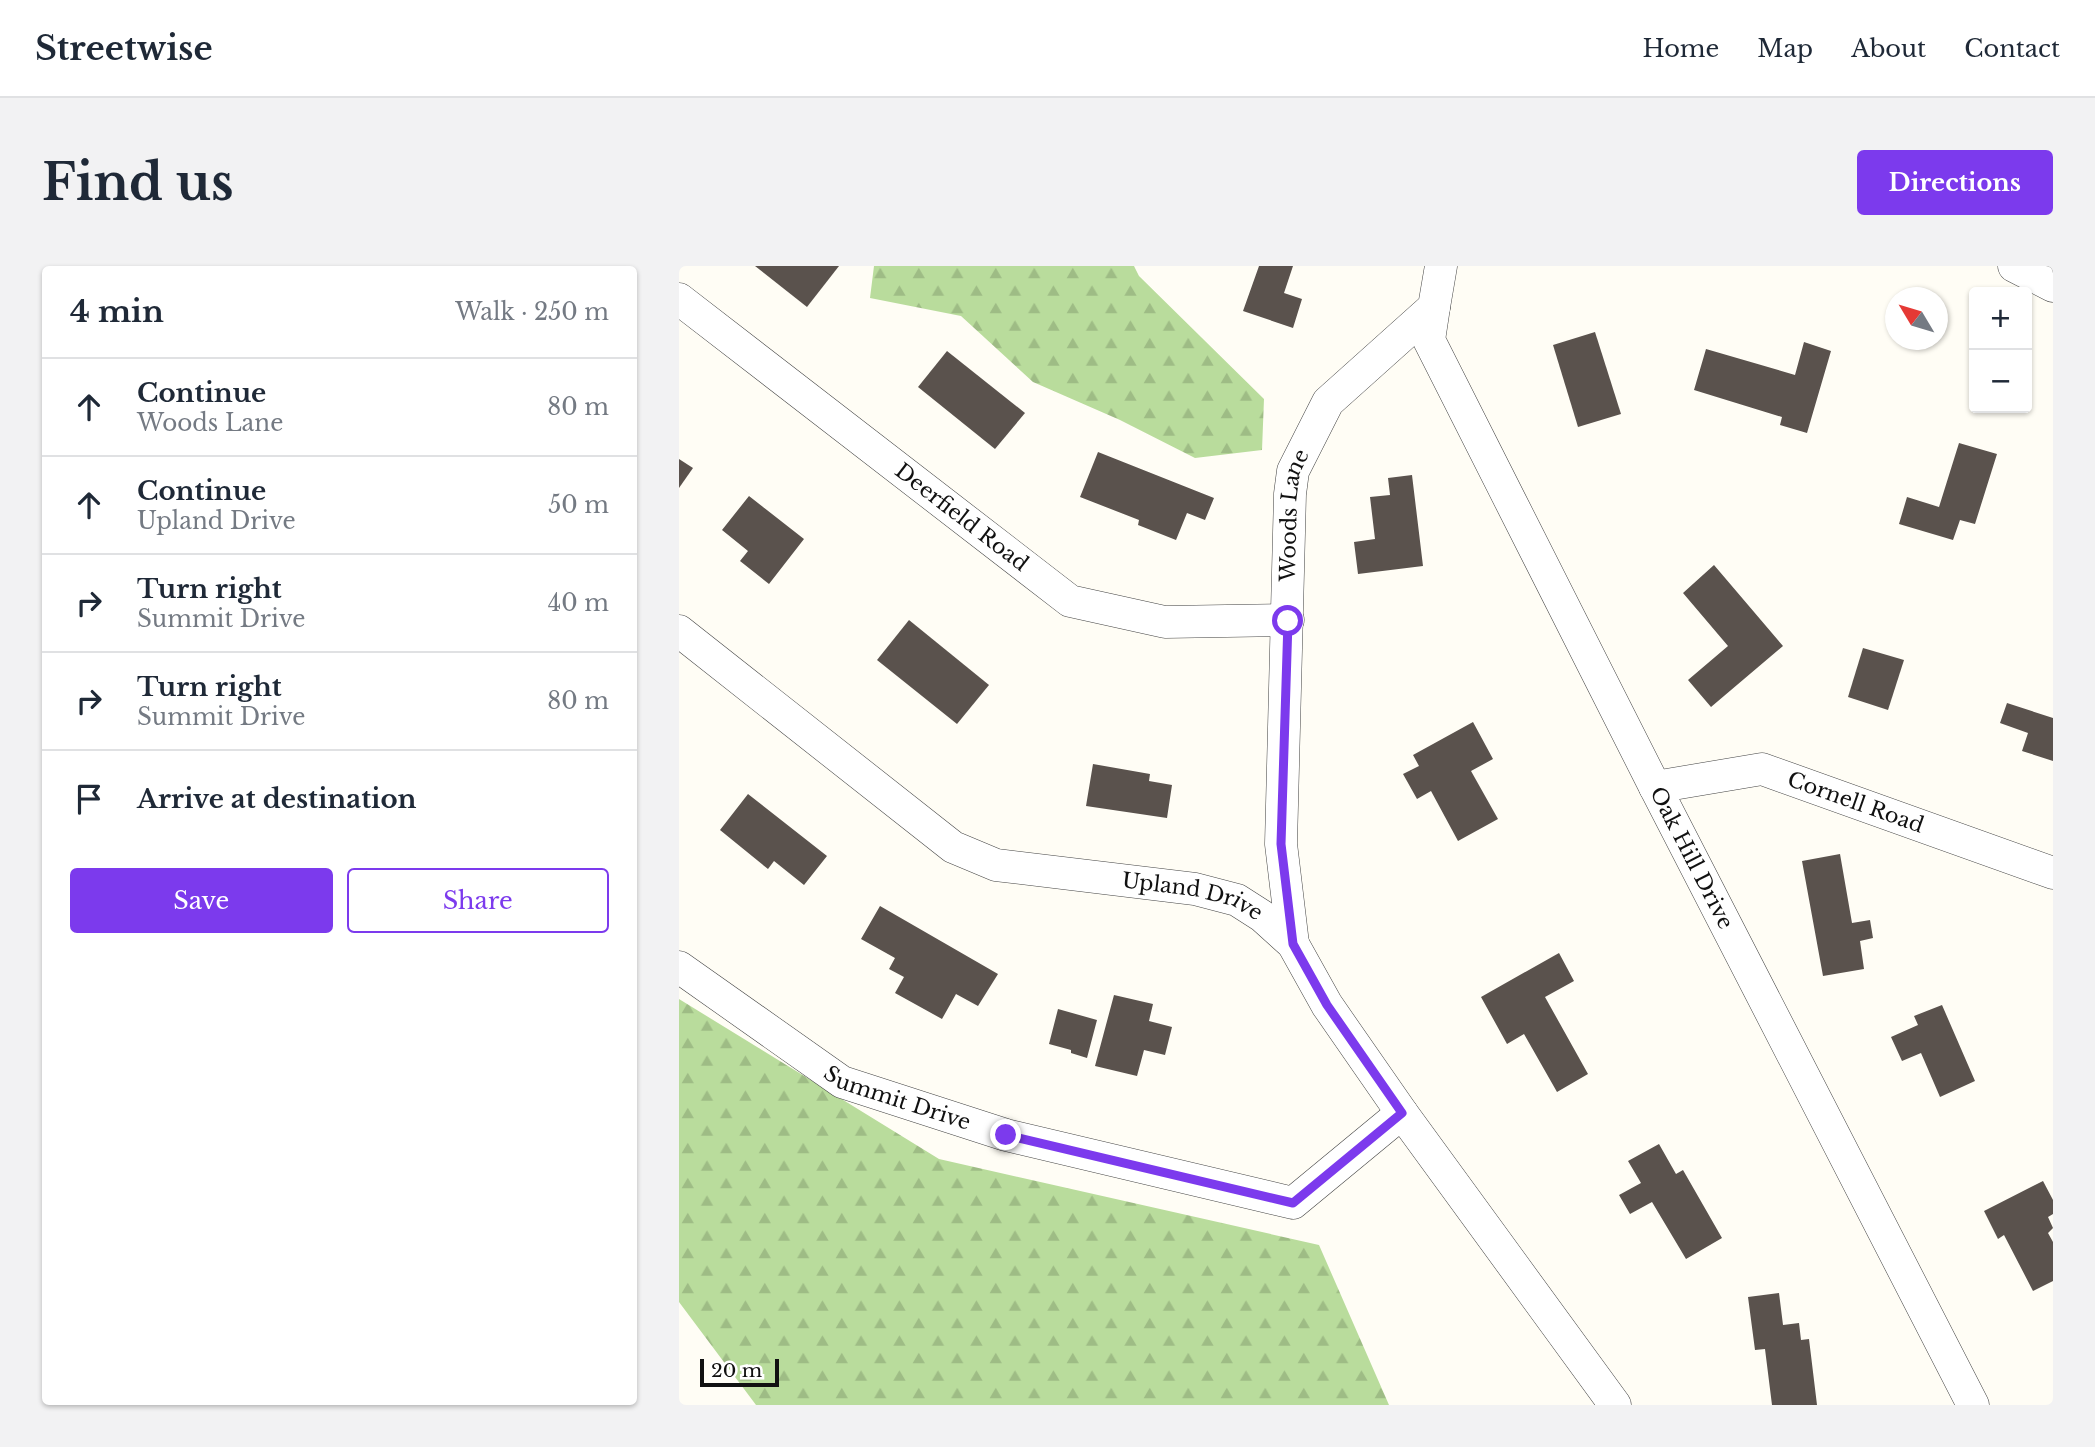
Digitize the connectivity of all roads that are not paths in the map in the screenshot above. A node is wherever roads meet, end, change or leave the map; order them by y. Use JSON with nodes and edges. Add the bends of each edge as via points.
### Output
{"nodes":[{"id":1,"x":1441,"y":266,"type":"edge"},
{"id":2,"x":2014,"y":266,"type":"edge"},
{"id":3,"x":2053,"y":285,"type":"edge"},
{"id":4,"x":679,"y":299,"type":"edge"},
{"id":5,"x":1434,"y":307,"type":"junction"},
{"id":6,"x":1288,"y":621,"type":"junction"},
{"id":7,"x":679,"y":631,"type":"edge"},
{"id":8,"x":1655,"y":787,"type":"junction"},
{"id":9,"x":2053,"y":873,"type":"edge"},
{"id":10,"x":1293,"y":944,"type":"junction"},
{"id":11,"x":679,"y":967,"type":"edge"},
{"id":12,"x":1402,"y":1113,"type":"junction"},
{"id":13,"x":1615,"y":1405,"type":"edge"},
{"id":14,"x":1973,"y":1405,"type":"edge"}],
"edges":[{"from":1,"to":5,"type":"street"},
{"from":2,"to":3,"type":"street"},
{"from":4,"to":6,"type":"street","name":"Deerfield Road","via":[[1070,601],[1165,622]]},
{"from":5,"to":6,"type":"street","name":"Woods Lane","via":[[1328,402],[1293,471]]},
{"from":5,"to":8,"type":"street","name":"Oak Hill Drive","via":[[1429,340]]},
{"from":6,"to":10,"type":"street","name":"Woods Lane","via":[[1281,844]]},
{"from":7,"to":10,"type":"street","name":"Upland Drive","via":[[953,847],[996,865],[1195,889],[1237,900]]},
{"from":8,"to":9,"type":"street","name":"Cornell Road","via":[[1762,769]]},
{"from":8,"to":14,"type":"street","name":"Oak Hill Drive"},
{"from":10,"to":12,"type":"street","name":"Upland Drive","via":[[1327,1005]]},
{"from":11,"to":12,"type":"street","name":"Summit Drive","via":[[842,1082],[1006,1135],[1293,1203]]},
{"from":12,"to":13,"type":"street","name":"Upland Drive"}]}
